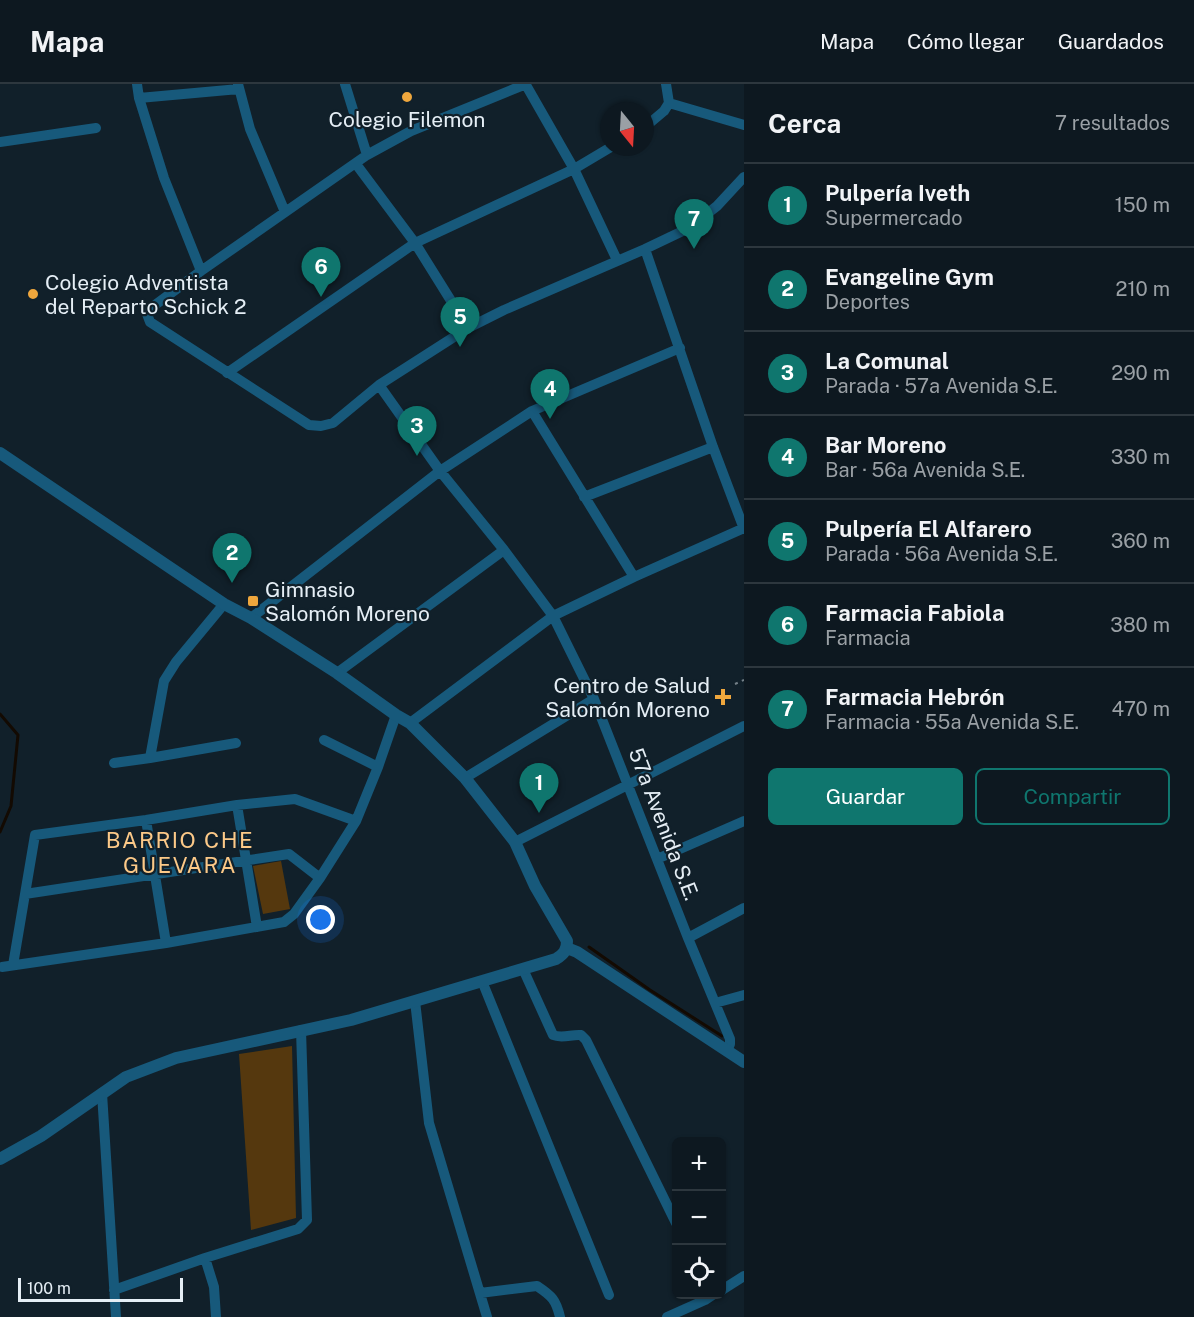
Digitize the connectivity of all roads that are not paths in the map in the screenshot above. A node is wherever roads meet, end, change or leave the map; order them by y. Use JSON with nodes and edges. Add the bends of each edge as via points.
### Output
{"nodes":[{"id":1,"x":137,"y":84,"type":"edge"},
{"id":2,"x":345,"y":84,"type":"edge"},
{"id":3,"x":526,"y":84,"type":"edge"},
{"id":4,"x":666,"y":84,"type":"edge"},
{"id":5,"x":238,"y":86,"type":"edge"},
{"id":6,"x":139,"y":98,"type":"junction"},
{"id":7,"x":669,"y":103,"type":"junction"},
{"id":8,"x":654,"y":119,"type":"edge"},
{"id":9,"x":744,"y":126,"type":"edge"},
{"id":10,"x":96,"y":128,"type":"dead end"},
{"id":11,"x":0,"y":142,"type":"edge"},
{"id":12,"x":600,"y":154,"type":"edge"},
{"id":13,"x":367,"y":156,"type":"junction"},
{"id":14,"x":356,"y":164,"type":"junction"},
{"id":15,"x":574,"y":169,"type":"junction"},
{"id":16,"x":744,"y":177,"type":"edge"},
{"id":17,"x":285,"y":212,"type":"junction"},
{"id":18,"x":415,"y":243,"type":"junction"},
{"id":19,"x":645,"y":249,"type":"junction"},
{"id":20,"x":617,"y":260,"type":"junction"},
{"id":21,"x":201,"y":271,"type":"junction"},
{"id":22,"x":468,"y":328,"type":"junction"},
{"id":23,"x":680,"y":348,"type":"junction"},
{"id":24,"x":227,"y":373,"type":"junction"},
{"id":25,"x":379,"y":385,"type":"junction"},
{"id":26,"x":532,"y":411,"type":"junction"},
{"id":27,"x":713,"y":447,"type":"junction"},
{"id":28,"x":0,"y":453,"type":"edge"},
{"id":29,"x":440,"y":471,"type":"junction"},
{"id":30,"x":585,"y":497,"type":"junction"},
{"id":31,"x":744,"y":529,"type":"edge"},
{"id":32,"x":504,"y":550,"type":"junction"},
{"id":33,"x":634,"y":577,"type":"junction"},
{"id":34,"x":224,"y":603,"type":"junction"},
{"id":35,"x":553,"y":616,"type":"junction"},
{"id":36,"x":251,"y":618,"type":"junction"},
{"id":37,"x":337,"y":673,"type":"junction"},
{"id":38,"x":594,"y":699,"type":"junction"},
{"id":39,"x":396,"y":714,"type":"junction"},
{"id":40,"x":410,"y":723,"type":"junction"},
{"id":41,"x":743,"y":730,"type":"edge"},
{"id":42,"x":324,"y":740,"type":"dead end"},
{"id":43,"x":236,"y":743,"type":"dead end"},
{"id":44,"x":150,"y":758,"type":"junction"},
{"id":45,"x":114,"y":763,"type":"dead end"},
{"id":46,"x":378,"y":767,"type":"junction"},
{"id":47,"x":465,"y":778,"type":"junction"},
{"id":48,"x":628,"y":784,"type":"junction"},
{"id":49,"x":237,"y":804,"type":"junction"},
{"id":50,"x":146,"y":820,"type":"junction"},
{"id":51,"x":356,"y":821,"type":"junction"},
{"id":52,"x":744,"y":821,"type":"edge"},
{"id":53,"x":515,"y":842,"type":"junction"},
{"id":54,"x":247,"y":860,"type":"junction"},
{"id":55,"x":657,"y":860,"type":"junction"},
{"id":56,"x":155,"y":874,"type":"junction"},
{"id":57,"x":320,"y":878,"type":"junction"},
{"id":58,"x":25,"y":894,"type":"junction"},
{"id":59,"x":744,"y":908,"type":"edge"},
{"id":60,"x":257,"y":927,"type":"junction"},
{"id":61,"x":688,"y":938,"type":"junction"},
{"id":62,"x":166,"y":943,"type":"junction"},
{"id":63,"x":567,"y":948,"type":"junction"},
{"id":64,"x":523,"y":969,"type":"junction"},
{"id":65,"x":482,"y":981,"type":"junction"},
{"id":66,"x":744,"y":995,"type":"edge"},
{"id":67,"x":415,"y":1000,"type":"junction"},
{"id":68,"x":715,"y":1003,"type":"junction"},
{"id":69,"x":301,"y":1030,"type":"junction"},
{"id":70,"x":728,"y":1051,"type":"junction"},
{"id":71,"x":744,"y":1062,"type":"edge"},
{"id":72,"x":102,"y":1093,"type":"junction"},
{"id":73,"x":0,"y":1159,"type":"edge"},
{"id":74,"x":672,"y":1214,"type":"edge"},
{"id":75,"x":206,"y":1258,"type":"junction"},
{"id":76,"x":744,"y":1276,"type":"edge"},
{"id":77,"x":726,"y":1287,"type":"edge"},
{"id":78,"x":114,"y":1290,"type":"junction"},
{"id":79,"x":480,"y":1293,"type":"junction"},
{"id":80,"x":609,"y":1295,"type":"dead end"},
{"id":81,"x":706,"y":1299,"type":"edge"},
{"id":82,"x":116,"y":1317,"type":"edge"},
{"id":83,"x":216,"y":1317,"type":"edge"},
{"id":84,"x":487,"y":1317,"type":"edge"},
{"id":85,"x":560,"y":1317,"type":"edge"},
{"id":86,"x":667,"y":1317,"type":"edge"}],
"edges":[{"from":1,"to":6,"type":"street"},
{"from":2,"to":13,"type":"street"},
{"from":3,"to":13,"type":"street","via":[[411,131]]},
{"from":3,"to":15,"type":"street"},
{"from":4,"to":7,"type":"street"},
{"from":5,"to":6,"type":"street"},
{"from":5,"to":17,"type":"street","via":[[250,129]]},
{"from":6,"to":21,"type":"street","via":[[164,178]]},
{"from":7,"to":8,"type":"street"},
{"from":7,"to":9,"type":"street"},
{"from":10,"to":11,"type":"street"},
{"from":12,"to":15,"type":"street"},
{"from":13,"to":14,"type":"street"},
{"from":14,"to":17,"type":"street"},
{"from":14,"to":18,"type":"street"},
{"from":15,"to":18,"type":"street"},
{"from":15,"to":20,"type":"street"},
{"from":16,"to":19,"type":"street","via":[[689,228]]},
{"from":17,"to":21,"type":"street"},
{"from":18,"to":22,"type":"street"},
{"from":18,"to":24,"type":"street"},
{"from":19,"to":20,"type":"street"},
{"from":19,"to":23,"type":"street"},
{"from":20,"to":22,"type":"street"},
{"from":21,"to":24,"type":"street","via":[[147,314],[150,322]]},
{"from":22,"to":25,"type":"street"},
{"from":23,"to":26,"type":"street"},
{"from":23,"to":27,"type":"street"},
{"from":24,"to":25,"type":"street","via":[[309,425],[321,426],[333,423]]},
{"from":25,"to":29,"type":"street","name":"57a Avenida S.E."},
{"from":26,"to":29,"type":"street"},
{"from":26,"to":30,"type":"street"},
{"from":27,"to":30,"type":"street"},
{"from":27,"to":31,"type":"street"},
{"from":28,"to":34,"type":"street"},
{"from":29,"to":32,"type":"street","name":"57a Avenida S.E."},
{"from":29,"to":36,"type":"street"},
{"from":30,"to":33,"type":"street"},
{"from":31,"to":33,"type":"street"},
{"from":32,"to":35,"type":"street","name":"57a Avenida S.E."},
{"from":32,"to":37,"type":"street"},
{"from":33,"to":35,"type":"street"},
{"from":34,"to":36,"type":"street"},
{"from":34,"to":44,"type":"street","via":[[164,681]]},
{"from":35,"to":38,"type":"street","name":"57a Avenida S.E."},
{"from":35,"to":40,"type":"street"},
{"from":36,"to":37,"type":"street"},
{"from":37,"to":39,"type":"street"},
{"from":38,"to":47,"type":"street"},
{"from":38,"to":48,"type":"street","name":"57a Avenida S.E."},
{"from":39,"to":40,"type":"street"},
{"from":39,"to":46,"type":"street"},
{"from":40,"to":47,"type":"street"},
{"from":41,"to":48,"type":"street"},
{"from":42,"to":46,"type":"street"},
{"from":43,"to":44,"type":"street"},
{"from":44,"to":45,"type":"street"},
{"from":46,"to":51,"type":"street"},
{"from":47,"to":53,"type":"street"},
{"from":48,"to":53,"type":"street"},
{"from":48,"to":55,"type":"street","name":"57a Avenida S.E."},
{"from":49,"to":50,"type":"street"},
{"from":49,"to":51,"type":"street","via":[[299,800]]},
{"from":49,"to":54,"type":"street"},
{"from":50,"to":56,"type":"street"},
{"from":50,"to":58,"type":"street","via":[[35,835]]},
{"from":51,"to":57,"type":"street"},
{"from":52,"to":55,"type":"street"},
{"from":53,"to":63,"type":"street","via":[[535,886],[563,932]]},
{"from":54,"to":56,"type":"street"},
{"from":54,"to":57,"type":"street","via":[[289,854]]},
{"from":54,"to":60,"type":"street"},
{"from":55,"to":61,"type":"street","name":"57a Avenida S.E."},
{"from":56,"to":58,"type":"street"},
{"from":56,"to":62,"type":"street"},
{"from":57,"to":60,"type":"street","via":[[284,922]]},
{"from":58,"to":62,"type":"street","via":[[7,966]]},
{"from":59,"to":61,"type":"street"},
{"from":60,"to":62,"type":"street"},
{"from":61,"to":68,"type":"street","name":"57a Avenida S.E."},
{"from":63,"to":64,"type":"street","via":[[556,959]]},
{"from":63,"to":70,"type":"street"},
{"from":64,"to":65,"type":"street"},
{"from":64,"to":74,"type":"street","via":[[553,1035],[582,1035],[586,1040]]},
{"from":65,"to":67,"type":"street"},
{"from":65,"to":80,"type":"street"},
{"from":66,"to":68,"type":"street"},
{"from":67,"to":69,"type":"street","via":[[351,1020]]},
{"from":67,"to":79,"type":"street","via":[[429,1123]]},
{"from":68,"to":70,"type":"street","name":"57a Avenida S.E.","via":[[729,1039]]},
{"from":69,"to":72,"type":"street","via":[[176,1058],[126,1077]]},
{"from":69,"to":75,"type":"street","via":[[307,1220],[298,1229]]},
{"from":70,"to":71,"type":"street"},
{"from":72,"to":73,"type":"street"},
{"from":72,"to":78,"type":"street"},
{"from":75,"to":78,"type":"street"},
{"from":75,"to":83,"type":"street","via":[[214,1287]]},
{"from":76,"to":77,"type":"street"},
{"from":78,"to":82,"type":"street"},
{"from":79,"to":84,"type":"street"},
{"from":79,"to":85,"type":"street","via":[[537,1286],[553,1297]]},
{"from":81,"to":86,"type":"street"}]}
